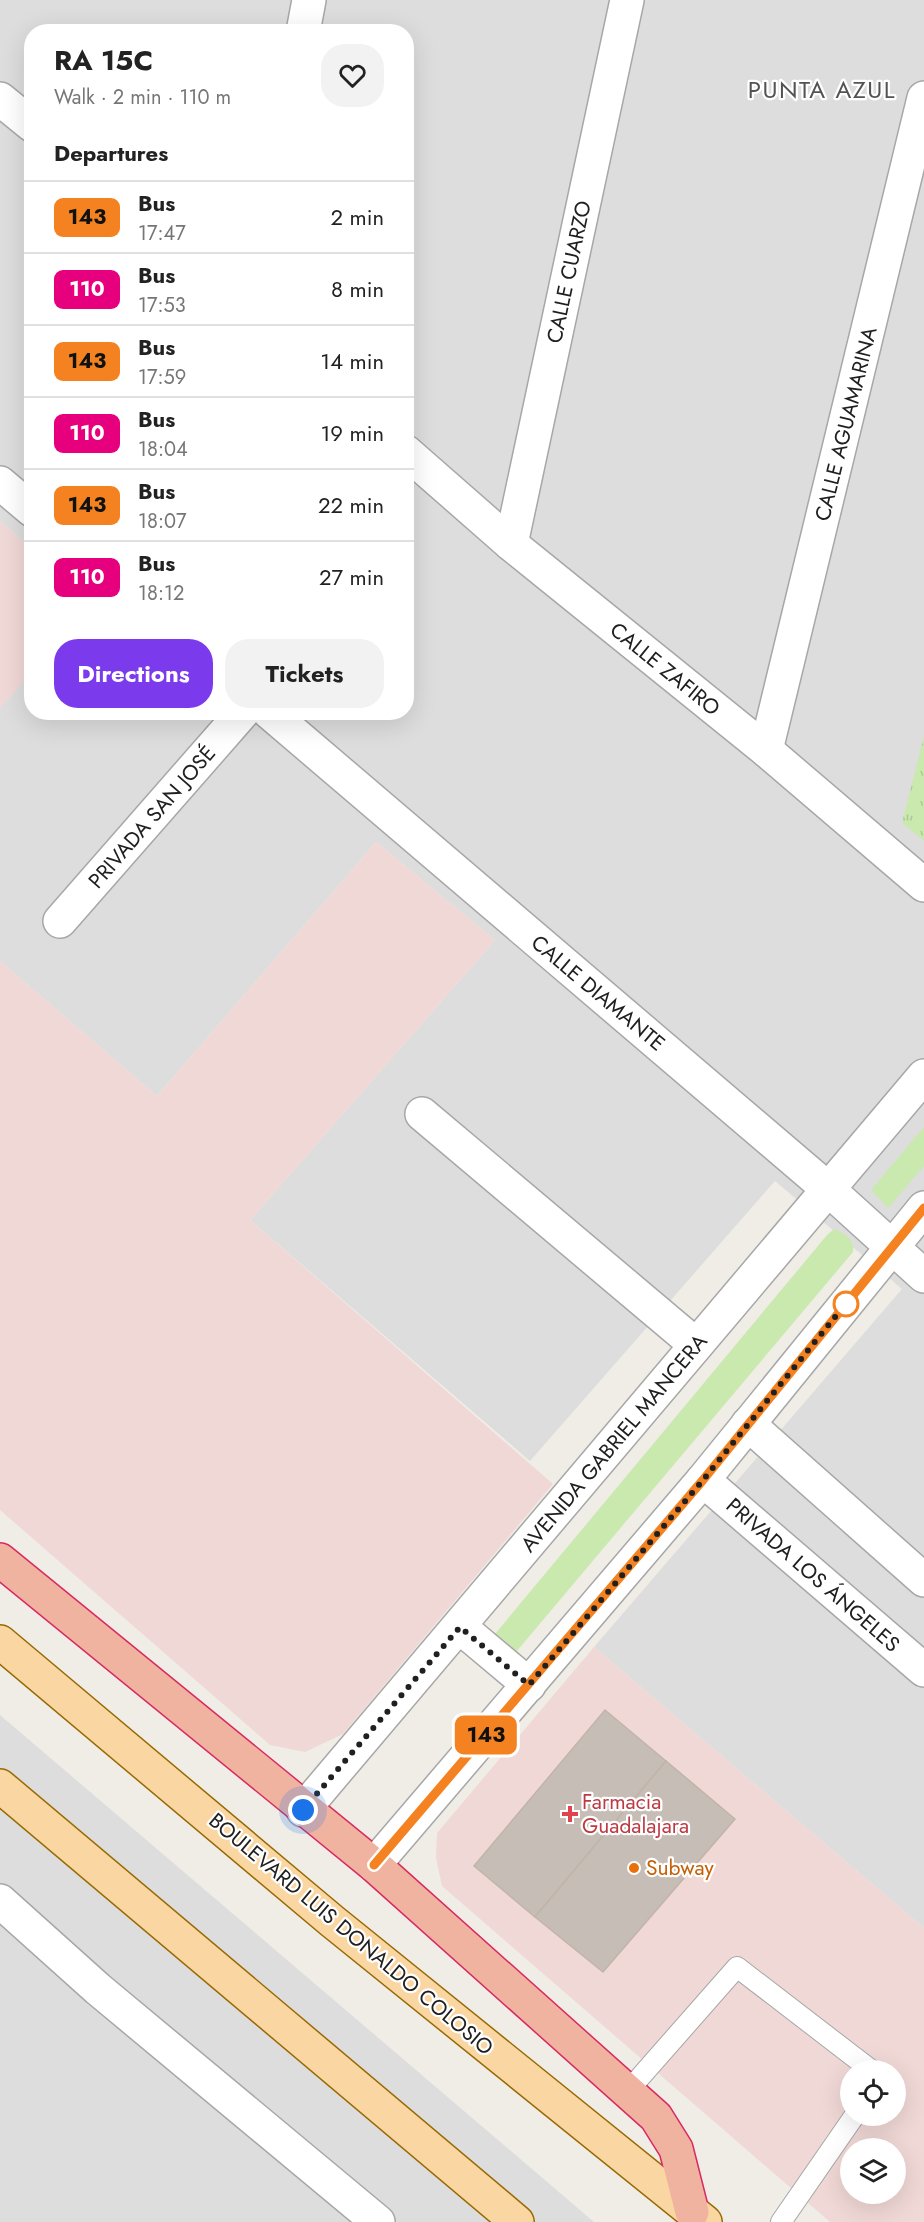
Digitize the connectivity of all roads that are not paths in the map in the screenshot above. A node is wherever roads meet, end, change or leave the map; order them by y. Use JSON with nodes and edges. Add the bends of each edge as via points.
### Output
{"nodes":[{"id":1,"x":309,"y":0,"type":"edge"},
{"id":2,"x":627,"y":0,"type":"edge"},
{"id":3,"x":304,"y":24,"type":"edge"},
{"id":4,"x":0,"y":99,"type":"edge"},
{"id":5,"x":923,"y":104,"type":"edge"},
{"id":6,"x":24,"y":119,"type":"edge"},
{"id":7,"x":914,"y":192,"type":"edge"},
{"id":8,"x":414,"y":459,"type":"edge"},
{"id":9,"x":0,"y":483,"type":"edge"},
{"id":10,"x":24,"y":503,"type":"edge"},
{"id":11,"x":511,"y":544,"type":"junction"},
{"id":12,"x":236,"y":720,"type":"edge"},
{"id":13,"x":278,"y":720,"type":"edge"},
{"id":14,"x":766,"y":750,"type":"junction"},
{"id":15,"x":924,"y":885,"type":"edge"},
{"id":16,"x":60,"y":921,"type":"dead end"},
{"id":17,"x":924,"y":1076,"type":"edge"},
{"id":18,"x":422,"y":1114,"type":"dead end"},
{"id":19,"x":828,"y":1189,"type":"junction"},
{"id":20,"x":924,"y":1208,"type":"edge"},
{"id":21,"x":891,"y":1249,"type":"junction"},
{"id":22,"x":924,"y":1276,"type":"edge"},
{"id":23,"x":696,"y":1345,"type":"junction"},
{"id":24,"x":748,"y":1424,"type":"junction"},
{"id":25,"x":703,"y":1480,"type":"junction"},
{"id":26,"x":0,"y":1560,"type":"edge"},
{"id":27,"x":924,"y":1580,"type":"edge"},
{"id":28,"x":460,"y":1627,"type":"junction"},
{"id":29,"x":0,"y":1642,"type":"edge"},
{"id":30,"x":924,"y":1670,"type":"edge"},
{"id":31,"x":529,"y":1685,"type":"junction"},
{"id":32,"x":0,"y":1786,"type":"edge"},
{"id":33,"x":303,"y":1810,"type":"junction"},
{"id":34,"x":374,"y":1865,"type":"junction"},
{"id":35,"x":0,"y":1901,"type":"edge"},
{"id":36,"x":858,"y":2060,"type":"edge"},
{"id":37,"x":628,"y":2091,"type":"junction"},
{"id":38,"x":847,"y":2126,"type":"edge"},
{"id":39,"x":699,"y":2217,"type":"edge"},
{"id":40,"x":378,"y":2222,"type":"edge"},
{"id":41,"x":517,"y":2222,"type":"edge"},
{"id":42,"x":780,"y":2222,"type":"edge"}],
"edges":[{"from":1,"to":3,"type":"street"},
{"from":2,"to":11,"type":"street","name":"CALLE CUARZO"},
{"from":4,"to":6,"type":"street"},
{"from":5,"to":7,"type":"street","name":"CALLE AGUAMARINA"},
{"from":7,"to":14,"type":"street","name":"CALLE AGUAMARINA"},
{"from":8,"to":11,"type":"street","name":"CALLE ZAFIRO"},
{"from":9,"to":10,"type":"street"},
{"from":11,"to":14,"type":"street","name":"CALLE ZAFIRO"},
{"from":12,"to":16,"type":"street","name":"PRIVADA SAN JOSÉ"},
{"from":13,"to":19,"type":"street","name":"CALLE DIAMANTE"},
{"from":14,"to":15,"type":"street","name":"CALLE ZAFIRO"},
{"from":17,"to":19,"type":"street","name":"AVENIDA GABRIEL MANCERA"},
{"from":18,"to":23,"type":"street"},
{"from":19,"to":21,"type":"street","name":"CALLE DIAMANTE"},
{"from":19,"to":23,"type":"street","name":"AVENIDA GABRIEL MANCERA"},
{"from":20,"to":21,"type":"street"},
{"from":21,"to":22,"type":"street","name":"CALLE DIAMANTE"},
{"from":21,"to":24,"type":"street"},
{"from":23,"to":28,"type":"street","name":"AVENIDA GABRIEL MANCERA"},
{"from":24,"to":25,"type":"street"},
{"from":24,"to":27,"type":"street"},
{"from":25,"to":30,"type":"street","name":"PRIVADA LOS ÁNGELES"},
{"from":25,"to":31,"type":"street"},
{"from":26,"to":33,"type":"highway"},
{"from":28,"to":31,"type":"street"},
{"from":28,"to":33,"type":"street","name":"AVENIDA GABRIEL MANCERA"},
{"from":29,"to":39,"type":"main road","name":"BOULEVARD LUIS DONALDO COLOSIO","via":[[332,1921]]},
{"from":31,"to":34,"type":"street"},
{"from":32,"to":41,"type":"main road"},
{"from":33,"to":34,"type":"highway"},
{"from":34,"to":37,"type":"highway"},
{"from":35,"to":40,"type":"street","via":[[98,1989]]},
{"from":36,"to":37,"type":"lane","via":[[737,1967]]},
{"from":37,"to":39,"type":"highway","via":[[656,2117],[676,2149]]},
{"from":38,"to":42,"type":"lane"}]}
